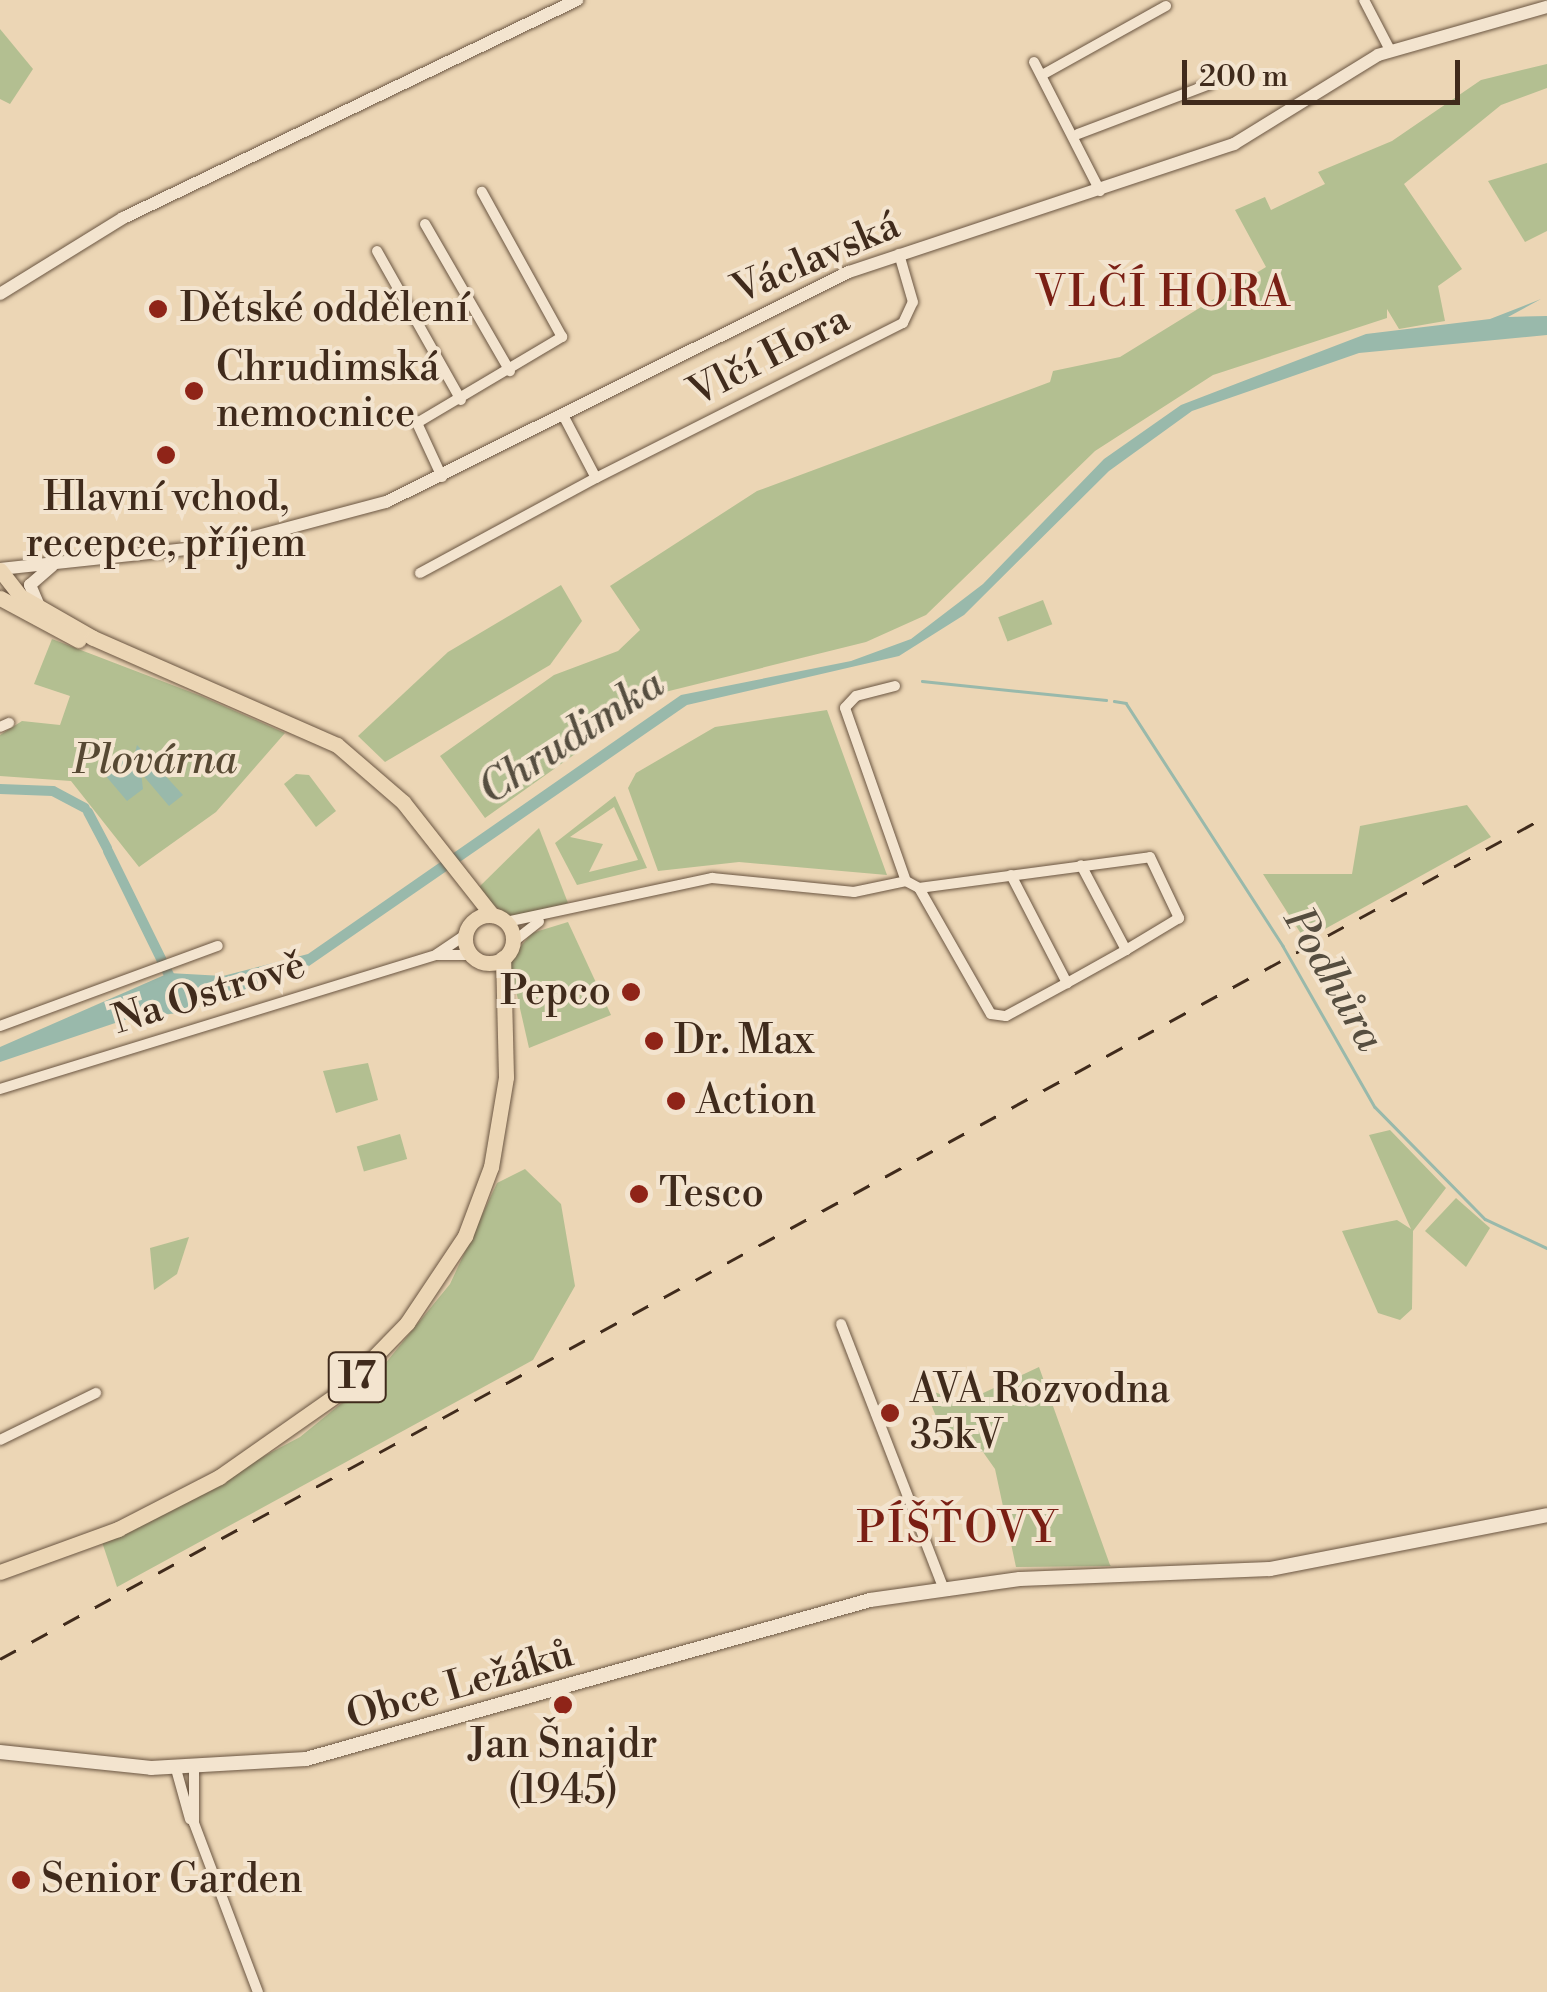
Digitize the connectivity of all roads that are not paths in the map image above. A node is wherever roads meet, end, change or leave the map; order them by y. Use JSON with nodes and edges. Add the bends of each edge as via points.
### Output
{"nodes":[{"id":1,"x":577,"y":0,"type":"edge"},
{"id":2,"x":1364,"y":0,"type":"edge"},
{"id":3,"x":1166,"y":6,"type":"dead end"},
{"id":4,"x":1547,"y":6,"type":"edge"},
{"id":5,"x":1390,"y":50,"type":"junction"},
{"id":6,"x":1034,"y":62,"type":"dead end"},
{"id":7,"x":1042,"y":75,"type":"junction"},
{"id":8,"x":1210,"y":84,"type":"dead end"},
{"id":9,"x":1078,"y":134,"type":"junction"},
{"id":10,"x":482,"y":192,"type":"dead end"},
{"id":11,"x":1100,"y":192,"type":"junction"},
{"id":12,"x":426,"y":224,"type":"dead end"},
{"id":13,"x":377,"y":251,"type":"dead end"},
{"id":14,"x":899,"y":254,"type":"junction"},
{"id":15,"x":0,"y":294,"type":"edge"},
{"id":16,"x":510,"y":372,"type":"junction"},
{"id":17,"x":460,"y":400,"type":"junction"},
{"id":18,"x":564,"y":415,"type":"junction"},
{"id":19,"x":442,"y":478,"type":"junction"},
{"id":20,"x":596,"y":478,"type":"junction"},
{"id":21,"x":54,"y":564,"type":"junction"},
{"id":22,"x":0,"y":570,"type":"edge"},
{"id":23,"x":420,"y":573,"type":"dead end"},
{"id":24,"x":3,"y":594,"type":"edge"},
{"id":25,"x":41,"y":609,"type":"junction"},
{"id":26,"x":896,"y":686,"type":"dead end"},
{"id":27,"x":357,"y":760,"type":"junction"},
{"id":28,"x":1082,"y":865,"type":"junction"},
{"id":29,"x":1010,"y":875,"type":"junction"},
{"id":30,"x":906,"y":880,"type":"junction"},
{"id":31,"x":462,"y":884,"type":"junction"},
{"id":32,"x":919,"y":888,"type":"junction"},
{"id":33,"x":499,"y":918,"type":"junction"},
{"id":34,"x":540,"y":922,"type":"junction"},
{"id":35,"x":468,"y":929,"type":"junction"},
{"id":36,"x":513,"y":942,"type":"junction"},
{"id":37,"x":218,"y":946,"type":"dead end"},
{"id":38,"x":1126,"y":950,"type":"junction"},
{"id":39,"x":436,"y":955,"type":"junction"},
{"id":40,"x":476,"y":958,"type":"junction"},
{"id":41,"x":503,"y":958,"type":"junction"},
{"id":42,"x":1067,"y":983,"type":"junction"},
{"id":43,"x":503,"y":1010,"type":"junction"},
{"id":44,"x":0,"y":1011,"type":"edge"},
{"id":45,"x":2,"y":1025,"type":"edge"},
{"id":46,"x":0,"y":1089,"type":"edge"},
{"id":47,"x":841,"y":1324,"type":"dead end"},
{"id":48,"x":96,"y":1393,"type":"dead end"},
{"id":49,"x":0,"y":1440,"type":"edge"},
{"id":50,"x":1547,"y":1515,"type":"edge"},
{"id":51,"x":0,"y":1572,"type":"edge"},
{"id":52,"x":943,"y":1587,"type":"junction"},
{"id":53,"x":0,"y":1752,"type":"edge"},
{"id":54,"x":194,"y":1768,"type":"junction"},
{"id":55,"x":176,"y":1769,"type":"junction"},
{"id":56,"x":198,"y":1833,"type":"junction"},
{"id":57,"x":258,"y":1992,"type":"edge"}],
"edges":[{"from":1,"to":15,"type":"street","via":[[124,218]]},
{"from":2,"to":5,"type":"street"},
{"from":3,"to":7,"type":"street"},
{"from":4,"to":5,"type":"street","name":"Václavská"},
{"from":5,"to":11,"type":"street","name":"Václavská","via":[[1234,144]]},
{"from":6,"to":7,"type":"street"},
{"from":7,"to":9,"type":"street"},
{"from":8,"to":9,"type":"street"},
{"from":9,"to":11,"type":"street"},
{"from":10,"to":16,"type":"street","via":[[562,338]]},
{"from":11,"to":14,"type":"street","name":"Václavská"},
{"from":12,"to":16,"type":"street"},
{"from":13,"to":17,"type":"street"},
{"from":14,"to":18,"type":"street","name":"Václavská"},
{"from":14,"to":20,"type":"street","name":"Vlčí Hora","via":[[913,302],[903,323]]},
{"from":16,"to":17,"type":"street"},
{"from":17,"to":19,"type":"street","via":[[416,424]]},
{"from":18,"to":19,"type":"street","name":"Václavská"},
{"from":18,"to":20,"type":"street"},
{"from":19,"to":21,"type":"street","name":"Václavská","via":[[258,538]]},
{"from":20,"to":23,"type":"street","name":"Vlčí Hora"},
{"from":21,"to":22,"type":"street","name":"Václavská"},
{"from":21,"to":24,"type":"street","name":"Václavská"},
{"from":21,"to":25,"type":"street","via":[[30,584]]},
{"from":22,"to":24,"type":"main road"},
{"from":24,"to":25,"type":"main road","number":"17"},
{"from":24,"to":27,"type":"main road","number":"17"},
{"from":25,"to":27,"type":"main road","number":"17","via":[[294,721]]},
{"from":26,"to":30,"type":"street","via":[[856,696],[845,708]]},
{"from":27,"to":31,"type":"main road","number":"17","via":[[439,846]]},
{"from":28,"to":29,"type":"street"},
{"from":28,"to":38,"type":"street"},
{"from":28,"to":38,"type":"street","via":[[1156,862],[1179,918]]},
{"from":29,"to":32,"type":"street"},
{"from":29,"to":42,"type":"street"},
{"from":30,"to":32,"type":"street"},
{"from":30,"to":34,"type":"street","via":[[854,892],[730,878],[646,891]]},
{"from":31,"to":33,"type":"main road","number":"17"},
{"from":31,"to":35,"type":"main road","number":"17"},
{"from":32,"to":42,"type":"street","via":[[991,1014],[1006,1016]]},
{"from":33,"to":34,"type":"street"},
{"from":33,"to":35,"type":"main road"},
{"from":33,"to":36,"type":"main road","number":"17"},
{"from":34,"to":36,"type":"street"},
{"from":35,"to":39,"type":"street","name":"Na Ostrově"},
{"from":35,"to":40,"type":"main road","number":"17"},
{"from":36,"to":41,"type":"main road"},
{"from":37,"to":45,"type":"street"},
{"from":38,"to":42,"type":"street"},
{"from":39,"to":40,"type":"street","name":"Na Ostrově"},
{"from":39,"to":46,"type":"street","name":"Na Ostrově"},
{"from":40,"to":41,"type":"main road"},
{"from":40,"to":43,"type":"main road","number":"17"},
{"from":41,"to":43,"type":"main road","number":"17"},
{"from":43,"to":51,"type":"main road","number":"17","via":[[504,1101],[483,1195],[445,1271],[389,1345],[314,1414],[201,1488]]},
{"from":44,"to":45,"type":"street"},
{"from":47,"to":52,"type":"street"},
{"from":48,"to":49,"type":"street"},
{"from":50,"to":52,"type":"main road","name":"Obce Ležáků","via":[[1270,1569]]},
{"from":52,"to":54,"type":"main road","name":"Obce Ležáků","via":[[384,1744]]},
{"from":53,"to":55,"type":"main road","name":"Obce Ležáků"},
{"from":54,"to":55,"type":"main road","name":"Obce Ležáků"},
{"from":54,"to":56,"type":"street"},
{"from":55,"to":56,"type":"street"},
{"from":56,"to":57,"type":"street"}]}
